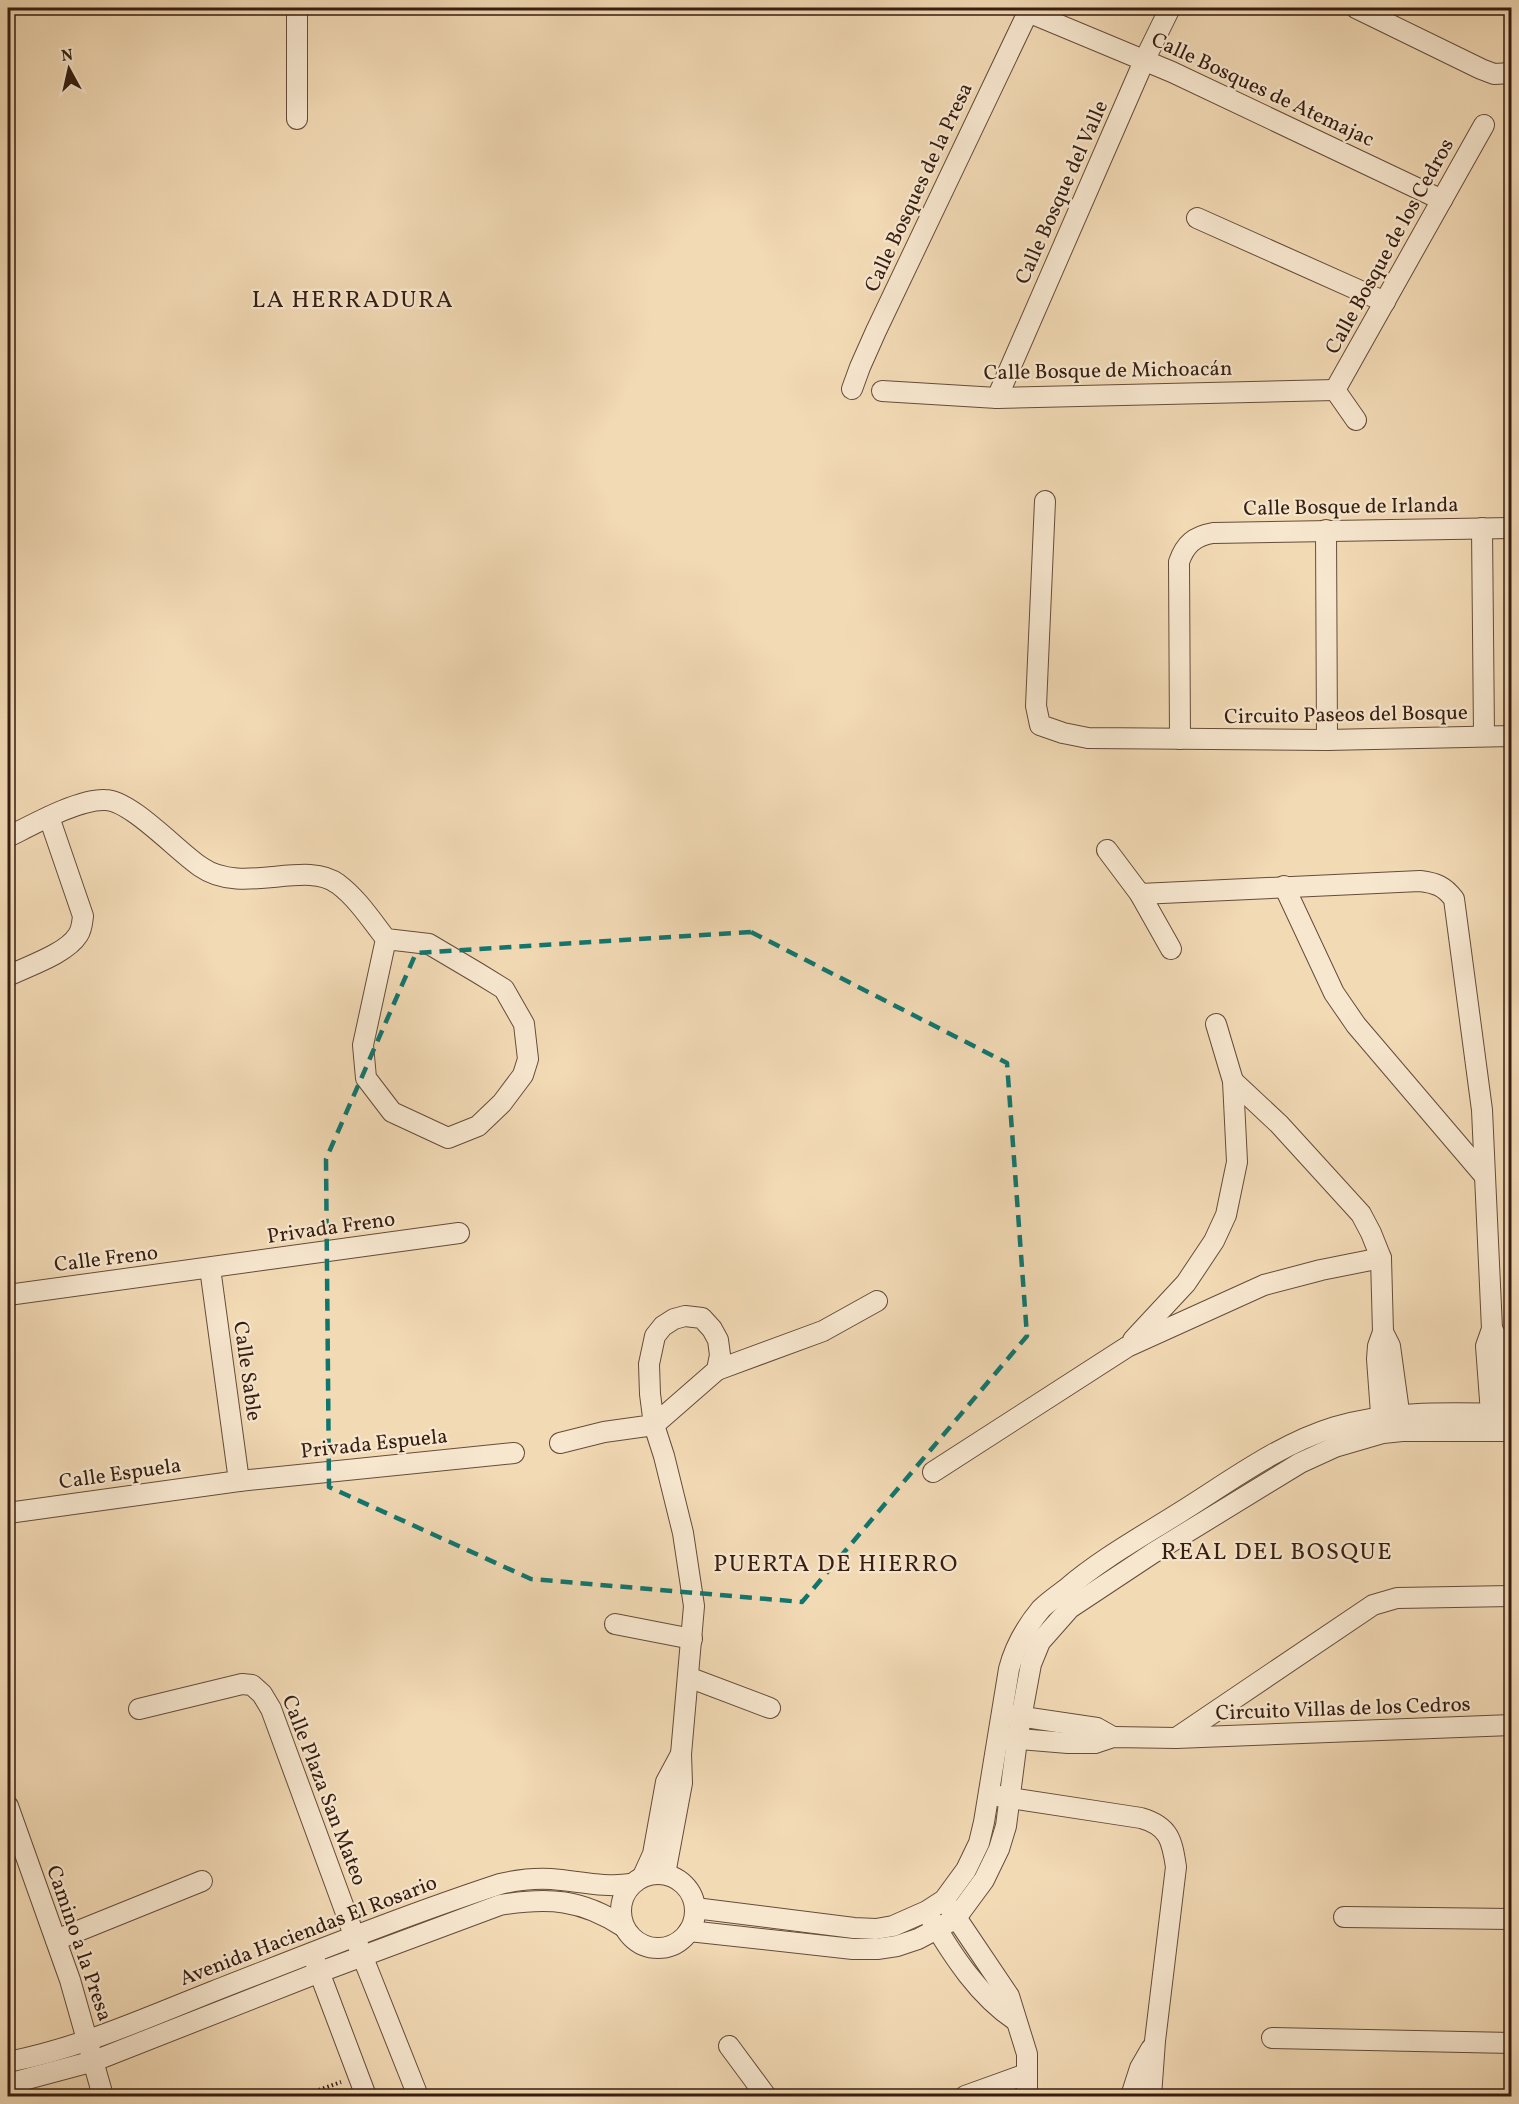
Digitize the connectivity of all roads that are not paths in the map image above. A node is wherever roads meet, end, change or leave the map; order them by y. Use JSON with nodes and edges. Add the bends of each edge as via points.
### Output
{"nodes":[{"id":1,"x":297,"y":8,"type":"edge"},
{"id":2,"x":1170,"y":8,"type":"edge"},
{"id":3,"x":1356,"y":8,"type":"edge"},
{"id":4,"x":1029,"y":10,"type":"edge"},
{"id":5,"x":1144,"y":61,"type":"junction"},
{"id":6,"x":1512,"y":73,"type":"edge"},
{"id":7,"x":297,"y":119,"type":"dead end"},
{"id":8,"x":1484,"y":125,"type":"dead end"},
{"id":9,"x":1442,"y":200,"type":"junction"},
{"id":10,"x":1197,"y":218,"type":"dead end"},
{"id":11,"x":1385,"y":302,"type":"junction"},
{"id":12,"x":852,"y":389,"type":"dead end"},
{"id":13,"x":1335,"y":390,"type":"junction"},
{"id":14,"x":882,"y":391,"type":"dead end"},
{"id":15,"x":997,"y":398,"type":"junction"},
{"id":16,"x":1356,"y":420,"type":"dead end"},
{"id":17,"x":1045,"y":501,"type":"dead end"},
{"id":18,"x":1482,"y":528,"type":"junction"},
{"id":19,"x":1512,"y":528,"type":"edge"},
{"id":20,"x":1326,"y":530,"type":"junction"},
{"id":21,"x":1484,"y":736,"type":"junction"},
{"id":22,"x":1512,"y":736,"type":"edge"},
{"id":23,"x":1180,"y":739,"type":"junction"},
{"id":24,"x":1327,"y":740,"type":"junction"},
{"id":25,"x":49,"y":817,"type":"junction"},
{"id":26,"x":8,"y":837,"type":"edge"},
{"id":27,"x":1107,"y":850,"type":"dead end"},
{"id":28,"x":1284,"y":886,"type":"junction"},
{"id":29,"x":1140,"y":894,"type":"junction"},
{"id":30,"x":386,"y":939,"type":"junction"},
{"id":31,"x":1172,"y":949,"type":"dead end"},
{"id":32,"x":8,"y":976,"type":"edge"},
{"id":33,"x":1216,"y":1024,"type":"dead end"},
{"id":34,"x":1233,"y":1081,"type":"junction"},
{"id":35,"x":1483,"y":1174,"type":"junction"},
{"id":36,"x":459,"y":1233,"type":"dead end"},
{"id":37,"x":1381,"y":1258,"type":"junction"},
{"id":38,"x":210,"y":1268,"type":"junction"},
{"id":39,"x":8,"y":1295,"type":"edge"},
{"id":40,"x":877,"y":1301,"type":"dead end"},
{"id":41,"x":1127,"y":1347,"type":"junction"},
{"id":42,"x":717,"y":1371,"type":"junction"},
{"id":43,"x":1504,"y":1422,"type":"edge"},
{"id":44,"x":1391,"y":1424,"type":"junction"},
{"id":45,"x":654,"y":1425,"type":"junction"},
{"id":46,"x":560,"y":1443,"type":"dead end"},
{"id":47,"x":514,"y":1453,"type":"dead end"},
{"id":48,"x":933,"y":1472,"type":"dead end"},
{"id":49,"x":239,"y":1481,"type":"junction"},
{"id":50,"x":8,"y":1513,"type":"edge"},
{"id":51,"x":1512,"y":1596,"type":"edge"},
{"id":52,"x":615,"y":1624,"type":"dead end"},
{"id":53,"x":692,"y":1640,"type":"junction"},
{"id":54,"x":688,"y":1677,"type":"junction"},
{"id":55,"x":770,"y":1708,"type":"dead end"},
{"id":56,"x":139,"y":1709,"type":"dead end"},
{"id":57,"x":1002,"y":1714,"type":"junction"},
{"id":58,"x":1022,"y":1716,"type":"junction"},
{"id":59,"x":1512,"y":1725,"type":"edge"},
{"id":60,"x":1113,"y":1737,"type":"junction"},
{"id":61,"x":1176,"y":1738,"type":"junction"},
{"id":62,"x":1008,"y":1739,"type":"junction"},
{"id":63,"x":681,"y":1754,"type":"junction"},
{"id":64,"x":989,"y":1795,"type":"junction"},
{"id":65,"x":1010,"y":1798,"type":"junction"},
{"id":66,"x":8,"y":1806,"type":"edge"},
{"id":67,"x":665,"y":1874,"type":"junction"},
{"id":68,"x":637,"y":1880,"type":"junction"},
{"id":69,"x":202,"y":1881,"type":"dead end"},
{"id":70,"x":945,"y":1900,"type":"junction"},
{"id":71,"x":695,"y":1908,"type":"junction"},
{"id":72,"x":927,"y":1911,"type":"junction"},
{"id":73,"x":1344,"y":1917,"type":"dead end"},
{"id":74,"x":956,"y":1918,"type":"junction"},
{"id":75,"x":1512,"y":1919,"type":"edge"},
{"id":76,"x":624,"y":1927,"type":"junction"},
{"id":77,"x":937,"y":1929,"type":"junction"},
{"id":78,"x":689,"y":1932,"type":"junction"},
{"id":79,"x":354,"y":1935,"type":"junction"},
{"id":80,"x":56,"y":1940,"type":"junction"},
{"id":81,"x":312,"y":1952,"type":"junction"},
{"id":82,"x":363,"y":1956,"type":"junction"},
{"id":83,"x":320,"y":1972,"type":"junction"},
{"id":84,"x":1015,"y":2020,"type":"junction"},
{"id":85,"x":1272,"y":2038,"type":"dead end"},
{"id":86,"x":1155,"y":2041,"type":"junction"},
{"id":87,"x":88,"y":2042,"type":"junction"},
{"id":88,"x":1512,"y":2043,"type":"edge"},
{"id":89,"x":729,"y":2046,"type":"dead end"},
{"id":90,"x":94,"y":2061,"type":"junction"},
{"id":91,"x":8,"y":2062,"type":"edge"},
{"id":92,"x":1026,"y":2073,"type":"junction"},
{"id":93,"x":8,"y":2084,"type":"edge"},
{"id":94,"x":102,"y":2097,"type":"edge"},
{"id":95,"x":366,"y":2097,"type":"edge"},
{"id":96,"x":418,"y":2097,"type":"edge"},
{"id":97,"x":766,"y":2097,"type":"edge"},
{"id":98,"x":965,"y":2097,"type":"edge"},
{"id":99,"x":1027,"y":2097,"type":"edge"},
{"id":100,"x":1131,"y":2097,"type":"edge"},
{"id":101,"x":1151,"y":2097,"type":"edge"}],
"edges":[{"from":1,"to":7,"type":"street"},
{"from":2,"to":5,"type":"street","name":"Calle Bosque del Valle"},
{"from":3,"to":6,"type":"street","via":[[1481,69],[1494,74]]},
{"from":4,"to":5,"type":"street","name":"Calle Bosques de Atemajac"},
{"from":4,"to":12,"type":"street","name":"Calle Bosques de la Presa"},
{"from":5,"to":9,"type":"street","name":"Calle Bosques de Atemajac"},
{"from":5,"to":15,"type":"street","name":"Calle Bosque del Valle"},
{"from":8,"to":9,"type":"street","name":"Calle Bosque de los Cedros"},
{"from":9,"to":11,"type":"street","name":"Calle Bosque de los Cedros"},
{"from":10,"to":11,"type":"street"},
{"from":11,"to":13,"type":"street","name":"Calle Bosque de los Cedros"},
{"from":13,"to":15,"type":"street","name":"Calle Bosque de Michoacán"},
{"from":13,"to":16,"type":"street"},
{"from":14,"to":15,"type":"street","name":"Calle Bosque de Michoacán"},
{"from":17,"to":23,"type":"street","name":"Circuito Paseos del Bosque","via":[[1036,706],[1040,725],[1088,738]]},
{"from":18,"to":19,"type":"street","name":"Calle Bosque de Irlanda"},
{"from":18,"to":20,"type":"street","name":"Calle Bosque de Irlanda"},
{"from":18,"to":21,"type":"street"},
{"from":20,"to":23,"type":"street","name":"Calle Bosque de Irlanda","via":[[1213,533],[1192,540],[1182,552]]},
{"from":20,"to":24,"type":"street"},
{"from":21,"to":22,"type":"street","name":"Circuito Paseos del Bosque"},
{"from":21,"to":24,"type":"street","name":"Circuito Paseos del Bosque"},
{"from":23,"to":24,"type":"street","name":"Circuito Paseos del Bosque"},
{"from":25,"to":26,"type":"street"},
{"from":25,"to":30,"type":"street","via":[[107,799],[125,807],[202,868],[218,876],[321,877],[337,883]]},
{"from":25,"to":32,"type":"street","via":[[83,916],[82,927],[78,936],[58,952]]},
{"from":27,"to":29,"type":"street"},
{"from":28,"to":29,"type":"street"},
{"from":28,"to":35,"type":"street","via":[[1334,993],[1356,1025]]},
{"from":28,"to":35,"type":"street","via":[[1420,881],[1446,888],[1454,899],[1479,1079]]},
{"from":29,"to":31,"type":"street"},
{"from":30,"to":30,"type":"street","via":[[429,944],[504,989],[524,1024],[528,1059],[523,1075],[489,1116],[465,1133],[448,1138],[392,1112],[366,1078],[363,1045]]},
{"from":33,"to":34,"type":"street"},
{"from":34,"to":37,"type":"street","via":[[1279,1124],[1361,1214]]},
{"from":34,"to":41,"type":"street","via":[[1237,1162],[1226,1215],[1186,1283]]},
{"from":35,"to":43,"type":"street","via":[[1492,1329],[1503,1353]]},
{"from":36,"to":38,"type":"street","name":"Privada Freno"},
{"from":37,"to":41,"type":"street","via":[[1264,1285]]},
{"from":37,"to":44,"type":"street","via":[[1383,1332],[1390,1346]]},
{"from":38,"to":39,"type":"street","name":"Calle Freno"},
{"from":38,"to":49,"type":"street","name":"Calle Sable"},
{"from":40,"to":42,"type":"street","via":[[823,1331]]},
{"from":41,"to":48,"type":"street"},
{"from":42,"to":45,"type":"street"},
{"from":42,"to":45,"type":"street","via":[[718,1340],[702,1318],[685,1316],[663,1326],[655,1336],[649,1364]]},
{"from":43,"to":44,"type":"street"},
{"from":44,"to":57,"type":"street","via":[[1333,1427],[1274,1454],[1076,1580],[1042,1608],[1014,1649]]},
{"from":44,"to":58,"type":"street","via":[[1300,1463],[1153,1552],[1070,1608],[1040,1642],[1031,1664]]},
{"from":45,"to":46,"type":"street"},
{"from":45,"to":53,"type":"street","via":[[683,1533],[694,1606]]},
{"from":47,"to":49,"type":"street","name":"Privada Espuela"},
{"from":49,"to":50,"type":"street","name":"Calle Espuela"},
{"from":51,"to":61,"type":"street","name":"Circuito Villas de los Cedros","via":[[1397,1598],[1373,1605]]},
{"from":52,"to":53,"type":"street"},
{"from":53,"to":54,"type":"street"},
{"from":54,"to":55,"type":"street"},
{"from":54,"to":63,"type":"street"},
{"from":56,"to":79,"type":"street","name":"Calle Plaza San Mateo","via":[[242,1684],[252,1685],[262,1694],[285,1743]]},
{"from":57,"to":58,"type":"street","name":"Circuito Villas de los Cedros"},
{"from":57,"to":62,"type":"street"},
{"from":58,"to":60,"type":"street","name":"Circuito Villas de los Cedros","via":[[1097,1728]]},
{"from":58,"to":62,"type":"street"},
{"from":59,"to":61,"type":"street","name":"Circuito Villas de los Cedros"},
{"from":60,"to":61,"type":"street","name":"Circuito Villas de los Cedros"},
{"from":60,"to":62,"type":"street","name":"Circuito Villas de los Cedros","via":[[1095,1743]]},
{"from":62,"to":64,"type":"street"},
{"from":62,"to":65,"type":"street"},
{"from":63,"to":67,"type":"street","via":[[682,1784]]},
{"from":63,"to":68,"type":"street","via":[[666,1782],[653,1854]]},
{"from":64,"to":65,"type":"street"},
{"from":64,"to":70,"type":"street","via":[[979,1844]]},
{"from":65,"to":74,"type":"street","via":[[999,1850],[984,1880]]},
{"from":65,"to":86,"type":"street","via":[[1141,1818],[1168,1834],[1176,1867]]},
{"from":66,"to":80,"type":"street","name":"Camino a la Presa"},
{"from":67,"to":68,"type":"street"},
{"from":67,"to":71,"type":"street","via":[[686,1886]]},
{"from":68,"to":76,"type":"street","via":[[624,1894]]},
{"from":68,"to":79,"type":"street","name":"Avenida Haciendas El Rosario","via":[[618,1886],[525,1879],[500,1884]]},
{"from":69,"to":80,"type":"street"},
{"from":70,"to":72,"type":"street"},
{"from":70,"to":74,"type":"street"},
{"from":71,"to":72,"type":"street","via":[[876,1929]]},
{"from":71,"to":78,"type":"street"},
{"from":72,"to":77,"type":"street"},
{"from":73,"to":75,"type":"street"},
{"from":74,"to":77,"type":"street"},
{"from":74,"to":84,"type":"street","via":[[1009,1996]]},
{"from":76,"to":78,"type":"street","via":[[637,1941],[655,1948],[680,1941]]},
{"from":76,"to":82,"type":"street","name":"Avenida Haciendas El Rosario","via":[[596,1910],[569,1902],[529,1900],[500,1905]]},
{"from":77,"to":78,"type":"street","via":[[918,1939],[877,1949]]},
{"from":77,"to":84,"type":"street","via":[[986,1995]]},
{"from":79,"to":81,"type":"street","name":"Avenida Haciendas El Rosario"},
{"from":79,"to":82,"type":"street","name":"Calle Plaza San Mateo"},
{"from":80,"to":87,"type":"street","name":"Camino a la Presa"},
{"from":81,"to":83,"type":"street"},
{"from":81,"to":87,"type":"street","name":"Avenida Haciendas El Rosario"},
{"from":82,"to":83,"type":"street","name":"Avenida Haciendas El Rosario"},
{"from":82,"to":96,"type":"street","name":"Calle Plaza San Mateo"},
{"from":83,"to":90,"type":"street","name":"Avenida Haciendas El Rosario"},
{"from":83,"to":95,"type":"street"},
{"from":84,"to":92,"type":"street","via":[[1027,2054]]},
{"from":85,"to":88,"type":"street"},
{"from":86,"to":100,"type":"street","via":[[1140,2068]]},
{"from":86,"to":101,"type":"street"},
{"from":87,"to":90,"type":"street","name":"Camino a la Presa"},
{"from":87,"to":91,"type":"street","name":"Avenida Haciendas El Rosario"},
{"from":89,"to":97,"type":"street"},
{"from":90,"to":93,"type":"street","name":"Avenida Haciendas El Rosario"},
{"from":90,"to":94,"type":"street","name":"Camino a la Presa"},
{"from":92,"to":98,"type":"street"},
{"from":92,"to":99,"type":"street"}]}
